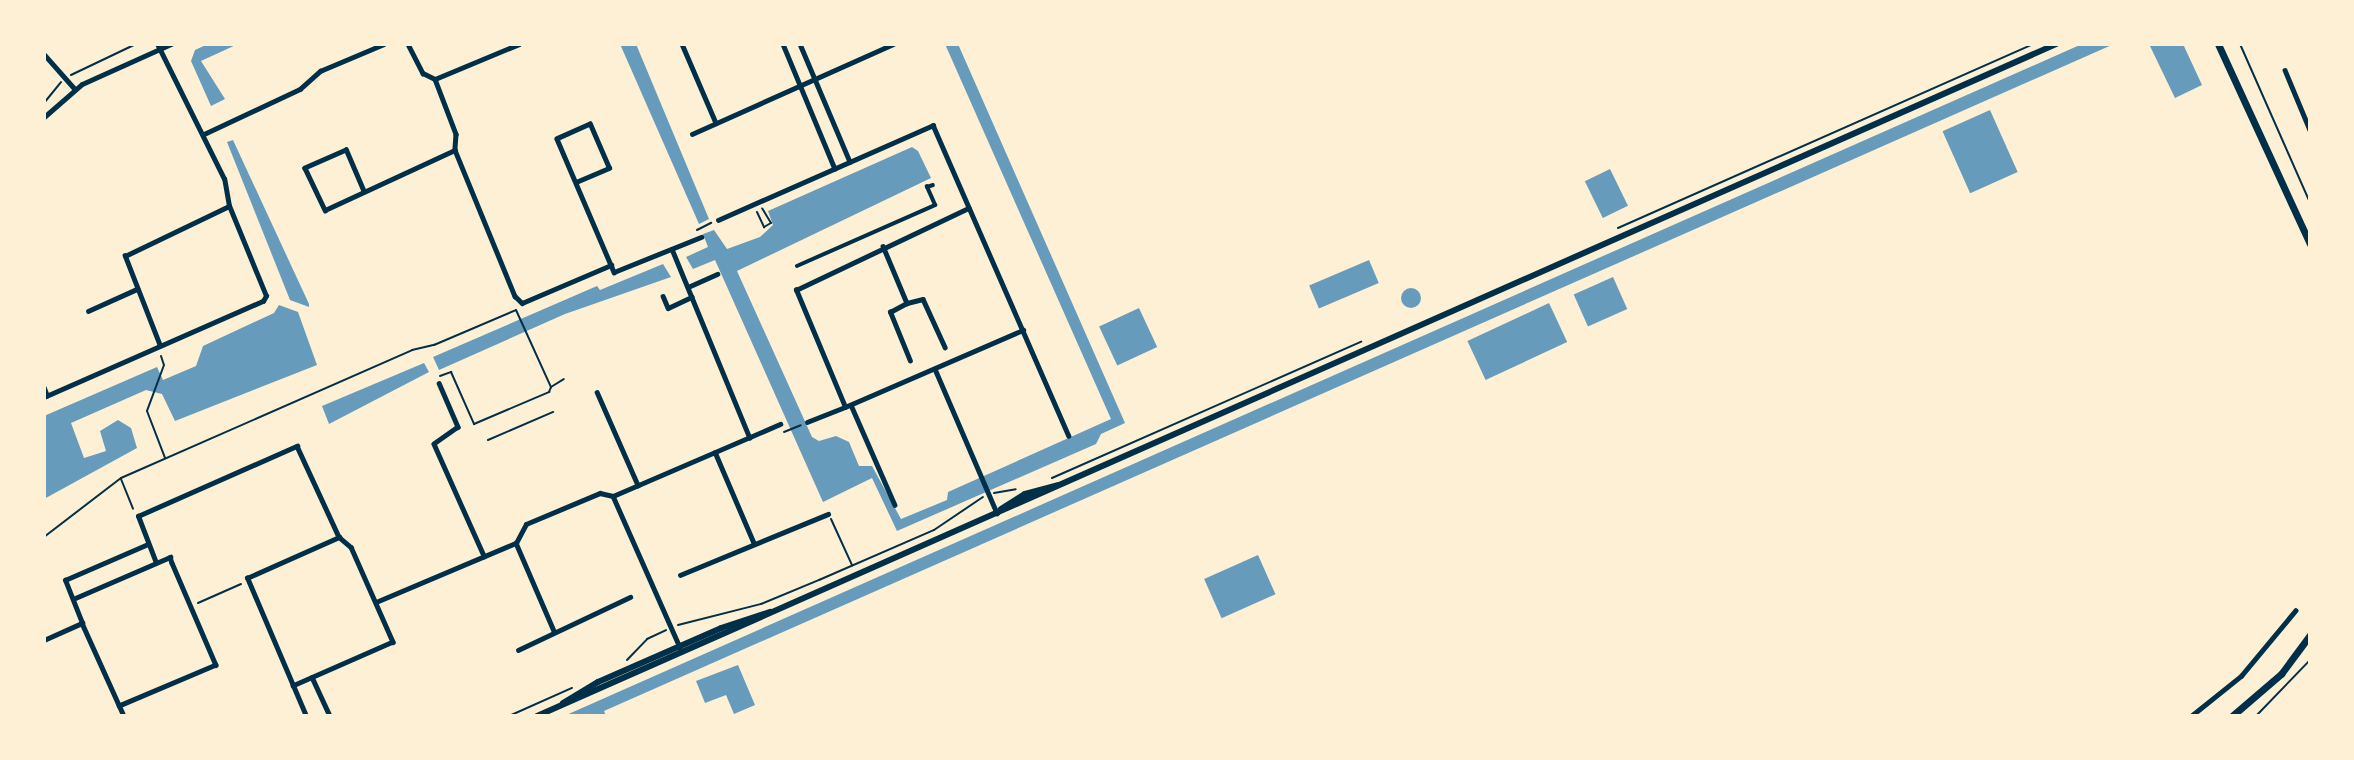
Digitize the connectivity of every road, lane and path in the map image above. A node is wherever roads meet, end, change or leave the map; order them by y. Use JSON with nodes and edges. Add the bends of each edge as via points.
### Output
{"nodes":[{"id":1,"x":136,"y":44,"type":"edge"},
{"id":2,"x":171,"y":44,"type":"edge"},
{"id":3,"x":384,"y":44,"type":"edge"},
{"id":4,"x":408,"y":44,"type":"edge"},
{"id":5,"x":519,"y":44,"type":"edge"},
{"id":6,"x":682,"y":44,"type":"edge"},
{"id":7,"x":783,"y":44,"type":"edge"},
{"id":8,"x":800,"y":44,"type":"edge"},
{"id":9,"x":893,"y":44,"type":"edge"},
{"id":10,"x":2034,"y":44,"type":"edge"},
{"id":11,"x":2056,"y":44,"type":"edge"},
{"id":12,"x":2218,"y":44,"type":"edge"},
{"id":13,"x":2241,"y":44,"type":"edge"},
{"id":14,"x":158,"y":46,"type":"edge"},
{"id":15,"x":2225,"y":48,"type":"edge"},
{"id":16,"x":44,"y":54,"type":"edge"},
{"id":17,"x":2285,"y":70,"type":"dead end"},
{"id":18,"x":67,"y":77,"type":"junction"},
{"id":19,"x":815,"y":78,"type":"junction"},
{"id":20,"x":435,"y":79,"type":"junction"},
{"id":21,"x":800,"y":83,"type":"junction"},
{"id":22,"x":75,"y":89,"type":"junction"},
{"id":23,"x":44,"y":103,"type":"edge"},
{"id":24,"x":44,"y":117,"type":"edge"},
{"id":25,"x":716,"y":123,"type":"junction"},
{"id":26,"x":2310,"y":130,"type":"edge"},
{"id":27,"x":204,"y":134,"type":"junction"},
{"id":28,"x":691,"y":134,"type":"dead end"},
{"id":29,"x":456,"y":150,"type":"junction"},
{"id":30,"x":850,"y":162,"type":"junction"},
{"id":31,"x":835,"y":169,"type":"junction"},
{"id":32,"x":576,"y":183,"type":"junction"},
{"id":33,"x":933,"y":184,"type":"dead end"},
{"id":34,"x":364,"y":192,"type":"junction"},
{"id":35,"x":2310,"y":203,"type":"edge"},
{"id":36,"x":754,"y":204,"type":"junction"},
{"id":37,"x":229,"y":206,"type":"junction"},
{"id":38,"x":969,"y":208,"type":"junction"},
{"id":39,"x":766,"y":210,"type":"dead end"},
{"id":40,"x":718,"y":220,"type":"joint"},
{"id":41,"x":697,"y":230,"type":"dead end"},
{"id":42,"x":1606,"y":233,"type":"dead end"},
{"id":43,"x":701,"y":237,"type":"dead end"},
{"id":44,"x":2310,"y":244,"type":"edge"},
{"id":45,"x":883,"y":246,"type":"junction"},
{"id":46,"x":672,"y":249,"type":"junction"},
{"id":47,"x":611,"y":265,"type":"junction"},
{"id":48,"x":797,"y":266,"type":"dead end"},
{"id":49,"x":717,"y":274,"type":"dead end"},
{"id":50,"x":688,"y":287,"type":"junction"},
{"id":51,"x":137,"y":289,"type":"junction"},
{"id":52,"x":663,"y":296,"type":"dead end"},
{"id":53,"x":692,"y":297,"type":"junction"},
{"id":54,"x":522,"y":303,"type":"junction"},
{"id":55,"x":907,"y":303,"type":"junction"},
{"id":56,"x":516,"y":310,"type":"junction"},
{"id":57,"x":88,"y":311,"type":"dead end"},
{"id":58,"x":1023,"y":330,"type":"junction"},
{"id":59,"x":1362,"y":341,"type":"dead end"},
{"id":60,"x":160,"y":346,"type":"junction"},
{"id":61,"x":945,"y":347,"type":"dead end"},
{"id":62,"x":910,"y":361,"type":"dead end"},
{"id":63,"x":935,"y":369,"type":"junction"},
{"id":64,"x":564,"y":379,"type":"dead end"},
{"id":65,"x":438,"y":380,"type":"joint"},
{"id":66,"x":44,"y":387,"type":"edge"},
{"id":67,"x":551,"y":387,"type":"junction"},
{"id":68,"x":597,"y":392,"type":"dead end"},
{"id":69,"x":45,"y":396,"type":"edge"},
{"id":70,"x":848,"y":406,"type":"junction"},
{"id":71,"x":553,"y":412,"type":"dead end"},
{"id":72,"x":807,"y":422,"type":"joint"},
{"id":73,"x":780,"y":424,"type":"dead end"},
{"id":74,"x":789,"y":430,"type":"dead end"},
{"id":75,"x":1069,"y":436,"type":"dead end"},
{"id":76,"x":750,"y":438,"type":"junction"},
{"id":77,"x":488,"y":440,"type":"dead end"},
{"id":78,"x":715,"y":452,"type":"junction"},
{"id":79,"x":165,"y":459,"type":"junction"},
{"id":80,"x":121,"y":478,"type":"junction"},
{"id":81,"x":1049,"y":479,"type":"dead end"},
{"id":82,"x":638,"y":485,"type":"junction"},
{"id":83,"x":1023,"y":487,"type":"dead end"},
{"id":84,"x":988,"y":494,"type":"junction"},
{"id":85,"x":613,"y":496,"type":"junction"},
{"id":86,"x":895,"y":505,"type":"dead end"},
{"id":87,"x":997,"y":513,"type":"junction"},
{"id":88,"x":828,"y":514,"type":"joint"},
{"id":89,"x":138,"y":516,"type":"junction"},
{"id":90,"x":44,"y":537,"type":"edge"},
{"id":91,"x":339,"y":537,"type":"junction"},
{"id":92,"x":516,"y":543,"type":"junction"},
{"id":93,"x":754,"y":543,"type":"junction"},
{"id":94,"x":148,"y":544,"type":"junction"},
{"id":95,"x":484,"y":556,"type":"junction"},
{"id":96,"x":156,"y":563,"type":"junction"},
{"id":97,"x":852,"y":566,"type":"junction"},
{"id":98,"x":680,"y":575,"type":"dead end"},
{"id":99,"x":247,"y":578,"type":"junction"},
{"id":100,"x":630,"y":597,"type":"dead end"},
{"id":101,"x":73,"y":599,"type":"junction"},
{"id":102,"x":376,"y":603,"type":"junction"},
{"id":103,"x":191,"y":607,"type":"junction"},
{"id":104,"x":779,"y":609,"type":"junction"},
{"id":105,"x":2295,"y":611,"type":"dead end"},
{"id":106,"x":82,"y":623,"type":"junction"},
{"id":107,"x":672,"y":628,"type":"junction"},
{"id":108,"x":554,"y":631,"type":"junction"},
{"id":109,"x":2310,"y":635,"type":"edge"},
{"id":110,"x":44,"y":640,"type":"edge"},
{"id":111,"x":680,"y":646,"type":"junction"},
{"id":112,"x":518,"y":650,"type":"dead end"},
{"id":113,"x":684,"y":654,"type":"junction"},
{"id":114,"x":2310,"y":660,"type":"edge"},
{"id":115,"x":618,"y":666,"type":"dead end"},
{"id":116,"x":312,"y":677,"type":"junction"},
{"id":117,"x":293,"y":686,"type":"junction"},
{"id":118,"x":572,"y":687,"type":"dead end"},
{"id":119,"x":119,"y":706,"type":"junction"},
{"id":120,"x":551,"y":710,"type":"junction"},
{"id":121,"x":124,"y":716,"type":"edge"},
{"id":122,"x":306,"y":716,"type":"edge"},
{"id":123,"x":330,"y":716,"type":"edge"},
{"id":124,"x":509,"y":716,"type":"edge"},
{"id":125,"x":537,"y":716,"type":"edge"},
{"id":126,"x":2191,"y":716,"type":"edge"},
{"id":127,"x":2232,"y":716,"type":"edge"},
{"id":128,"x":2256,"y":716,"type":"edge"}],
"edges":[{"from":1,"to":18,"type":"path"},
{"from":2,"to":14,"type":"street"},
{"from":3,"to":27,"type":"street","via":[[320,71],[300,89]]},
{"from":4,"to":20,"type":"street","via":[[423,74]]},
{"from":5,"to":20,"type":"street"},
{"from":6,"to":25,"type":"street"},
{"from":7,"to":21,"type":"street"},
{"from":8,"to":19,"type":"street"},
{"from":9,"to":19,"type":"street"},
{"from":10,"to":42,"type":"path"},
{"from":11,"to":87,"type":"main road"},
{"from":12,"to":15,"type":"main road"},
{"from":13,"to":35,"type":"path"},
{"from":14,"to":22,"type":"street"},
{"from":14,"to":27,"type":"street"},
{"from":15,"to":44,"type":"main road"},
{"from":16,"to":18,"type":"street"},
{"from":17,"to":26,"type":"street"},
{"from":18,"to":22,"type":"street"},
{"from":18,"to":23,"type":"path"},
{"from":19,"to":21,"type":"street"},
{"from":19,"to":30,"type":"street"},
{"from":20,"to":29,"type":"street","via":[[456,134]]},
{"from":21,"to":25,"type":"street"},
{"from":21,"to":31,"type":"street"},
{"from":22,"to":24,"type":"street"},
{"from":25,"to":28,"type":"street"},
{"from":27,"to":37,"type":"street","via":[[224,179]]},
{"from":29,"to":34,"type":"street"},
{"from":29,"to":54,"type":"street","via":[[505,274]]},
{"from":30,"to":31,"type":"street"},
{"from":30,"to":38,"type":"street","via":[[933,125]]},
{"from":31,"to":36,"type":"street"},
{"from":32,"to":32,"type":"street","via":[[557,139],[590,124],[609,168]]},
{"from":32,"to":47,"type":"street"},
{"from":33,"to":48,"type":"street","via":[[927,187],[935,205]]},
{"from":34,"to":34,"type":"street","via":[[346,150],[305,168],[324,210]]},
{"from":36,"to":39,"type":"path","via":[[764,226],[771,223]]},
{"from":36,"to":40,"type":"street"},
{"from":37,"to":51,"type":"street","via":[[130,251],[126,263]]},
{"from":37,"to":60,"type":"street","via":[[266,296]]},
{"from":38,"to":45,"type":"street"},
{"from":38,"to":58,"type":"street"},
{"from":40,"to":41,"type":"path"},
{"from":43,"to":46,"type":"street"},
{"from":45,"to":55,"type":"street"},
{"from":45,"to":70,"type":"street","via":[[796,290]]},
{"from":46,"to":47,"type":"street","via":[[614,272]]},
{"from":46,"to":50,"type":"street"},
{"from":47,"to":54,"type":"street"},
{"from":49,"to":50,"type":"street"},
{"from":50,"to":53,"type":"street"},
{"from":51,"to":57,"type":"street"},
{"from":51,"to":60,"type":"street"},
{"from":52,"to":53,"type":"street","via":[[668,308]]},
{"from":53,"to":76,"type":"street"},
{"from":54,"to":56,"type":"path"},
{"from":55,"to":61,"type":"street","via":[[923,299]]},
{"from":55,"to":62,"type":"street","via":[[890,312]]},
{"from":56,"to":67,"type":"path"},
{"from":56,"to":79,"type":"path","via":[[412,350]]},
{"from":58,"to":63,"type":"street"},
{"from":58,"to":75,"type":"street"},
{"from":59,"to":81,"type":"path"},
{"from":60,"to":69,"type":"street"},
{"from":60,"to":79,"type":"path","via":[[162,371],[150,395],[148,418]]},
{"from":63,"to":70,"type":"street"},
{"from":63,"to":84,"type":"street"},
{"from":64,"to":67,"type":"path"},
{"from":65,"to":67,"type":"path","via":[[451,372],[474,424],[549,392]]},
{"from":65,"to":95,"type":"street","via":[[458,427],[434,444]]},
{"from":66,"to":69,"type":"street"},
{"from":68,"to":82,"type":"street"},
{"from":70,"to":72,"type":"street"},
{"from":70,"to":86,"type":"street"},
{"from":71,"to":77,"type":"path"},
{"from":72,"to":74,"type":"path"},
{"from":73,"to":76,"type":"street"},
{"from":76,"to":78,"type":"street"},
{"from":78,"to":82,"type":"street"},
{"from":78,"to":93,"type":"street"},
{"from":79,"to":80,"type":"path"},
{"from":80,"to":89,"type":"path"},
{"from":80,"to":90,"type":"path"},
{"from":82,"to":85,"type":"street"},
{"from":83,"to":84,"type":"path"},
{"from":84,"to":87,"type":"street"},
{"from":84,"to":97,"type":"path","via":[[934,530]]},
{"from":85,"to":92,"type":"street","via":[[600,493],[526,524]]},
{"from":85,"to":107,"type":"street"},
{"from":87,"to":104,"type":"main road"},
{"from":88,"to":93,"type":"street"},
{"from":88,"to":97,"type":"path"},
{"from":89,"to":91,"type":"street","via":[[297,446]]},
{"from":89,"to":94,"type":"street"},
{"from":91,"to":99,"type":"street"},
{"from":91,"to":102,"type":"street","via":[[351,547]]},
{"from":92,"to":95,"type":"street"},
{"from":92,"to":108,"type":"street"},
{"from":93,"to":98,"type":"street"},
{"from":94,"to":96,"type":"street"},
{"from":94,"to":101,"type":"street","via":[[65,580]]},
{"from":95,"to":102,"type":"street"},
{"from":96,"to":101,"type":"street"},
{"from":96,"to":103,"type":"street","via":[[170,557]]},
{"from":97,"to":107,"type":"path","via":[[761,604],[698,617]]},
{"from":99,"to":103,"type":"path"},
{"from":99,"to":117,"type":"street"},
{"from":100,"to":108,"type":"street"},
{"from":101,"to":106,"type":"street"},
{"from":102,"to":116,"type":"street","via":[[393,642]]},
{"from":103,"to":119,"type":"street","via":[[216,665]]},
{"from":104,"to":111,"type":"main road"},
{"from":104,"to":113,"type":"main road"},
{"from":105,"to":126,"type":"street","via":[[2241,676]]},
{"from":106,"to":110,"type":"street"},
{"from":106,"to":119,"type":"street"},
{"from":107,"to":111,"type":"street"},
{"from":107,"to":115,"type":"path","via":[[647,639]]},
{"from":108,"to":112,"type":"street"},
{"from":109,"to":127,"type":"main road","via":[[2281,674]]},
{"from":111,"to":113,"type":"street"},
{"from":111,"to":120,"type":"main road","via":[[593,685]]},
{"from":113,"to":120,"type":"main road"},
{"from":114,"to":128,"type":"path"},
{"from":116,"to":117,"type":"street"},
{"from":116,"to":123,"type":"street"},
{"from":117,"to":122,"type":"street"},
{"from":118,"to":124,"type":"path"},
{"from":119,"to":121,"type":"street"},
{"from":120,"to":125,"type":"main road"}]}
